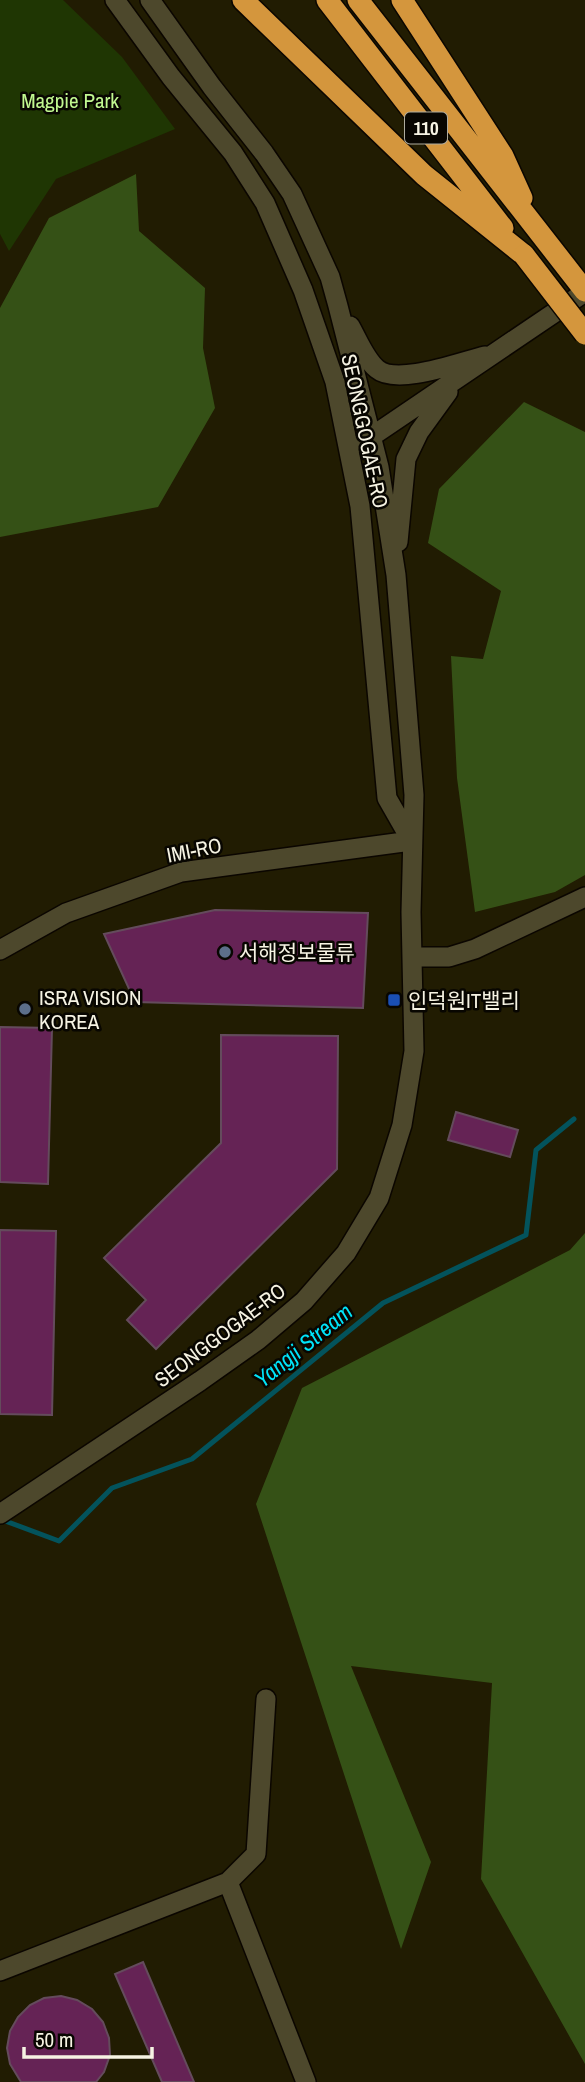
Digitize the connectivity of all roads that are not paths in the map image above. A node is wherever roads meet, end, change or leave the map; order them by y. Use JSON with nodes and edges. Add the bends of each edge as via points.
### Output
{"nodes":[{"id":1,"x":115,"y":0,"type":"edge"},
{"id":2,"x":150,"y":0,"type":"edge"},
{"id":3,"x":243,"y":0,"type":"edge"},
{"id":4,"x":327,"y":0,"type":"edge"},
{"id":5,"x":358,"y":0,"type":"edge"},
{"id":6,"x":402,"y":0,"type":"edge"},
{"id":7,"x":538,"y":231,"type":"junction"},
{"id":8,"x":524,"y":255,"type":"junction"},
{"id":9,"x":585,"y":292,"type":"edge"},
{"id":10,"x":338,"y":306,"type":"junction"},
{"id":11,"x":585,"y":334,"type":"edge"},
{"id":12,"x":496,"y":353,"type":"junction"},
{"id":13,"x":456,"y":382,"type":"junction"},
{"id":14,"x":370,"y":438,"type":"junction"},
{"id":15,"x":349,"y":451,"type":"junction"},
{"id":16,"x":396,"y":574,"type":"junction"},
{"id":17,"x":411,"y":841,"type":"junction"},
{"id":18,"x":585,"y":897,"type":"edge"},
{"id":19,"x":0,"y":950,"type":"edge"},
{"id":20,"x":412,"y":957,"type":"junction"},
{"id":21,"x":3,"y":1512,"type":"edge"},
{"id":22,"x":266,"y":1699,"type":"dead end"},
{"id":23,"x":228,"y":1882,"type":"junction"},
{"id":24,"x":0,"y":1971,"type":"edge"},
{"id":25,"x":306,"y":2082,"type":"edge"}],
"edges":[{"from":1,"to":15,"type":"street","name":"SEONGGOGAE-RO","via":[[233,153],[265,203],[303,290],[335,382]]},
{"from":2,"to":10,"type":"street","name":"SEONGGOGAE-RO","via":[[292,194],[330,277]]},
{"from":3,"to":8,"type":"highway","via":[[424,175]]},
{"from":4,"to":8,"type":"highway","number":"110"},
{"from":5,"to":7,"type":"highway","number":"110"},
{"from":6,"to":7,"type":"highway","via":[[503,156]]},
{"from":7,"to":9,"type":"highway","number":"110"},
{"from":8,"to":11,"type":"highway","number":"110","bridge":true},
{"from":9,"to":12,"type":"street"},
{"from":10,"to":12,"type":"street","via":[[372,364],[388,375],[415,374]]},
{"from":10,"to":14,"type":"street","name":"SEONGGOGAE-RO"},
{"from":12,"to":13,"type":"street"},
{"from":13,"to":14,"type":"street"},
{"from":13,"to":16,"type":"street","via":[[419,432],[406,459]]},
{"from":14,"to":15,"type":"street"},
{"from":14,"to":16,"type":"street","name":"SEONGGOGAE-RO"},
{"from":15,"to":17,"type":"street","name":"SEONGGOGAE-RO","via":[[360,506],[387,798]]},
{"from":16,"to":17,"type":"street","name":"SEONGGOGAE-RO","via":[[414,795]]},
{"from":17,"to":19,"type":"street","name":"IMI-RO","via":[[181,872],[66,913]]},
{"from":17,"to":20,"type":"street","name":"SEONGGOGAE-RO"},
{"from":18,"to":20,"type":"street","via":[[475,949],[449,957]]},
{"from":20,"to":21,"type":"street","name":"SEONGGOGAE-RO","via":[[414,1051],[402,1125],[379,1198],[346,1253],[304,1301],[258,1340]]},
{"from":22,"to":23,"type":"street","via":[[256,1854]]},
{"from":23,"to":24,"type":"street"},
{"from":23,"to":25,"type":"street"}]}
